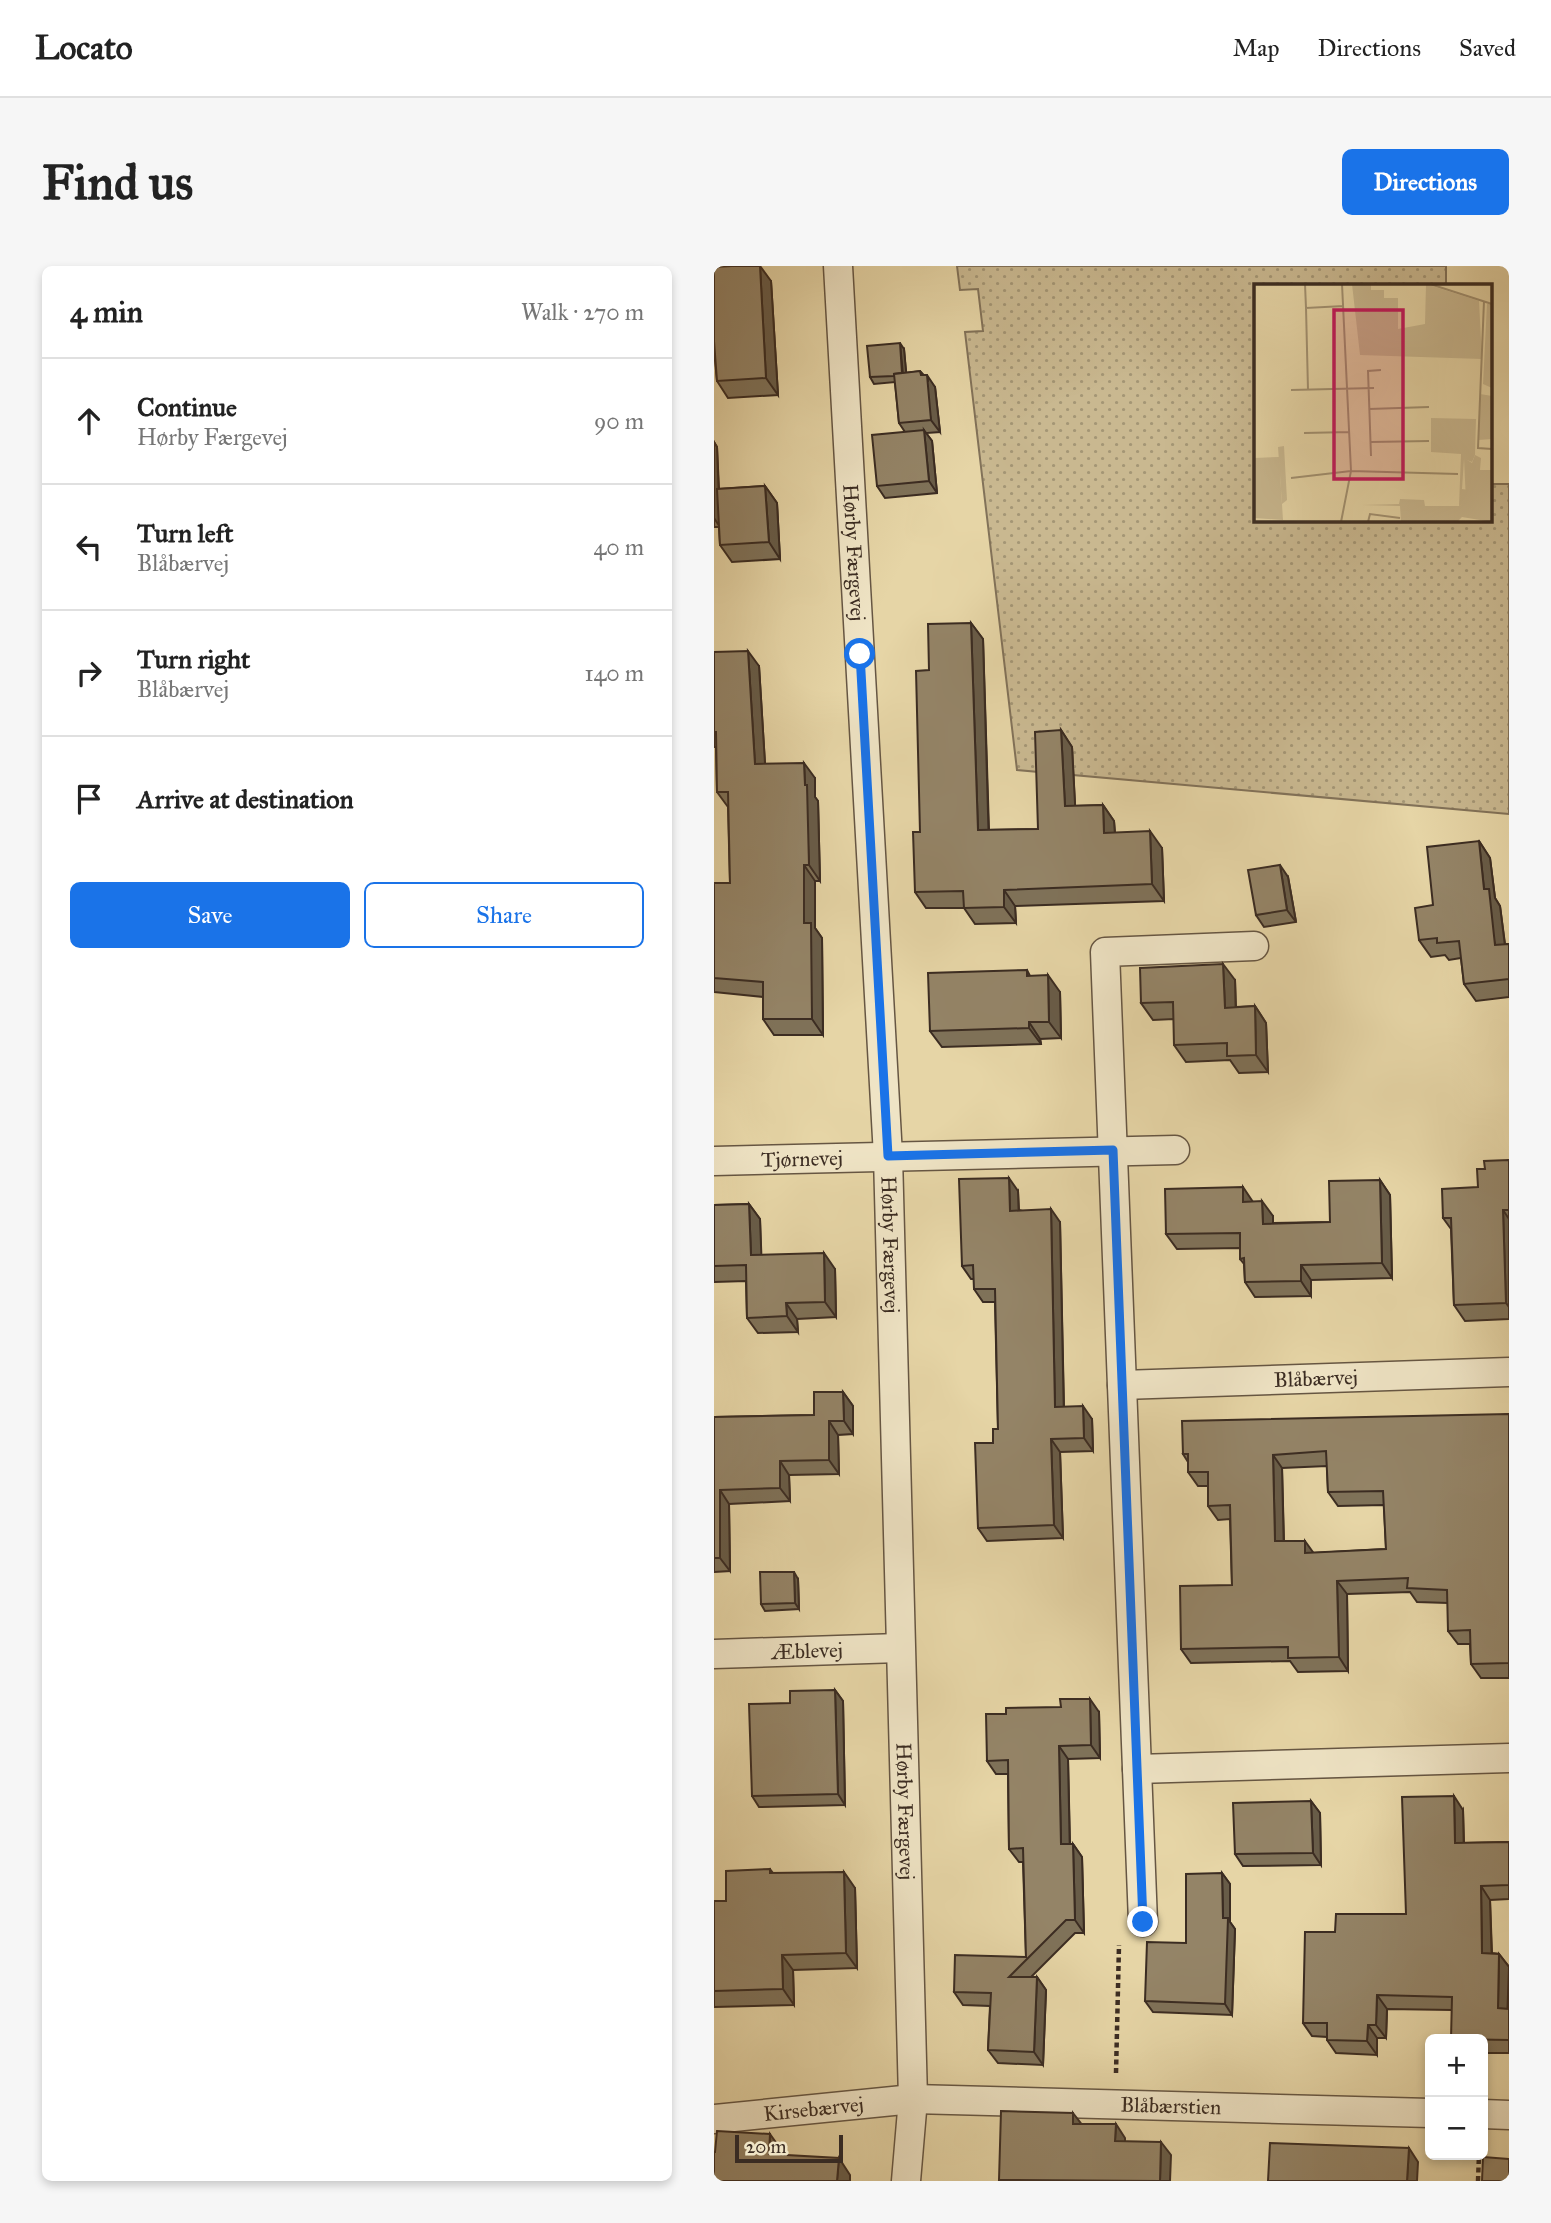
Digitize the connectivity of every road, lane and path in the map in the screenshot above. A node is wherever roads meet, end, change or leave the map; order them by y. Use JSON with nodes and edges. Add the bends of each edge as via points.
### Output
{"nodes":[{"id":1,"x":838,"y":266,"type":"edge"},
{"id":2,"x":1254,"y":946,"type":"dead end"},
{"id":3,"x":1113,"y":1150,"type":"junction"},
{"id":4,"x":1175,"y":1150,"type":"dead end"},
{"id":5,"x":888,"y":1156,"type":"junction"},
{"id":6,"x":714,"y":1161,"type":"edge"},
{"id":7,"x":1509,"y":1372,"type":"edge"},
{"id":8,"x":1122,"y":1385,"type":"junction"},
{"id":9,"x":900,"y":1648,"type":"junction"},
{"id":10,"x":714,"y":1654,"type":"edge"},
{"id":11,"x":1509,"y":1758,"type":"edge"},
{"id":12,"x":1137,"y":1769,"type":"junction"},
{"id":13,"x":1143,"y":1922,"type":"joint"},
{"id":14,"x":913,"y":2099,"type":"junction"},
{"id":15,"x":1115,"y":2106,"type":"junction"},
{"id":16,"x":1425,"y":2113,"type":"edge"},
{"id":17,"x":1488,"y":2114,"type":"edge"},
{"id":18,"x":1509,"y":2115,"type":"edge"},
{"id":19,"x":714,"y":2119,"type":"edge"},
{"id":20,"x":1479,"y":2160,"type":"edge"},
{"id":21,"x":906,"y":2181,"type":"edge"},
{"id":22,"x":1478,"y":2181,"type":"edge"}],
"edges":[{"from":1,"to":5,"type":"street","name":"Hørby Færgevej"},
{"from":2,"to":3,"type":"street","via":[[1105,952]]},
{"from":3,"to":4,"type":"street"},
{"from":3,"to":5,"type":"street"},
{"from":3,"to":8,"type":"street"},
{"from":5,"to":6,"type":"street","name":"Tjørnevej"},
{"from":5,"to":9,"type":"street","name":"Hørby Færgevej"},
{"from":7,"to":8,"type":"street","name":"Blåbærvej"},
{"from":8,"to":12,"type":"street"},
{"from":9,"to":10,"type":"street","name":"Æblevej"},
{"from":9,"to":14,"type":"street","name":"Hørby Færgevej"},
{"from":11,"to":12,"type":"street"},
{"from":12,"to":13,"type":"street"},
{"from":13,"to":15,"type":"path","via":[[1119,1931]]},
{"from":14,"to":15,"type":"street","name":"Blåbærstien"},
{"from":14,"to":19,"type":"street","name":"Kirsebærvej"},
{"from":14,"to":21,"type":"street","name":"Hørby Færgevej"},
{"from":15,"to":16,"type":"street","name":"Blåbærstien"},
{"from":17,"to":18,"type":"street"},
{"from":20,"to":22,"type":"path"}]}
